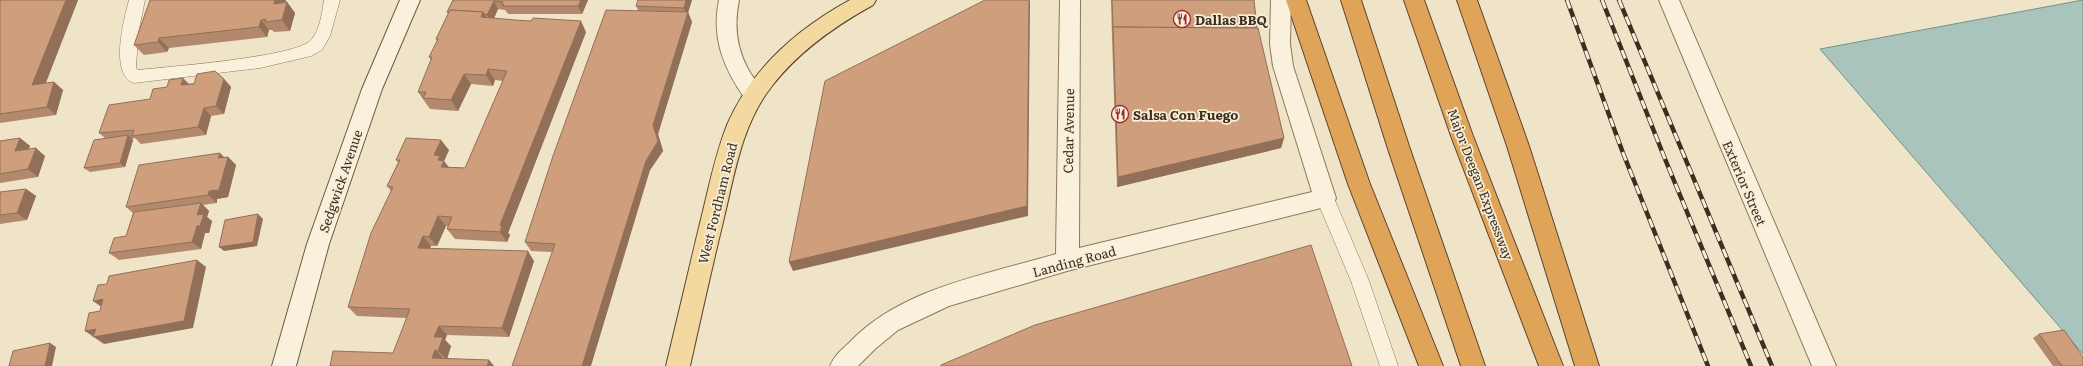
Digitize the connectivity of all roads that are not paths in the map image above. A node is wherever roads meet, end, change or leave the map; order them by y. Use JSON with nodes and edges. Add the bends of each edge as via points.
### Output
{"nodes":[{"id":1,"x":137,"y":0,"type":"edge"},
{"id":2,"x":332,"y":0,"type":"edge"},
{"id":3,"x":410,"y":0,"type":"edge"},
{"id":4,"x":729,"y":0,"type":"edge"},
{"id":5,"x":866,"y":0,"type":"edge"},
{"id":6,"x":1070,"y":0,"type":"edge"},
{"id":7,"x":1281,"y":0,"type":"edge"},
{"id":8,"x":1296,"y":0,"type":"edge"},
{"id":9,"x":1352,"y":0,"type":"edge"},
{"id":10,"x":1414,"y":0,"type":"edge"},
{"id":11,"x":1467,"y":0,"type":"edge"},
{"id":12,"x":1669,"y":0,"type":"edge"},
{"id":13,"x":754,"y":95,"type":"junction"},
{"id":14,"x":1325,"y":198,"type":"junction"},
{"id":15,"x":1068,"y":261,"type":"junction"},
{"id":16,"x":284,"y":366,"type":"edge"},
{"id":17,"x":678,"y":366,"type":"edge"},
{"id":18,"x":842,"y":366,"type":"edge"},
{"id":19,"x":1390,"y":366,"type":"edge"},
{"id":20,"x":1430,"y":366,"type":"edge"},
{"id":21,"x":1473,"y":366,"type":"edge"},
{"id":22,"x":1551,"y":366,"type":"edge"},
{"id":23,"x":1587,"y":366,"type":"edge"},
{"id":24,"x":1824,"y":366,"type":"edge"}],
"edges":[{"from":1,"to":2,"type":"lane","via":[[128,57],[128,69],[134,77],[278,60],[301,53],[316,46],[328,22]]},
{"from":3,"to":16,"type":"street","name":"Sedgwick Avenue","via":[[372,89],[326,222]]},
{"from":4,"to":13,"type":"street","via":[[726,12],[728,42],[740,75]]},
{"from":5,"to":13,"type":"main road","name":"West Fordham Road","via":[[829,20],[796,46]]},
{"from":6,"to":15,"type":"street","name":"Cedar Avenue"},
{"from":7,"to":14,"type":"street","via":[[1280,44],[1283,66]]},
{"from":8,"to":20,"type":"highway","via":[[1337,126]]},
{"from":9,"to":21,"type":"highway","via":[[1399,149]]},
{"from":10,"to":22,"type":"highway","name":"Major Deegan Expressway","via":[[1462,136]]},
{"from":11,"to":23,"type":"highway","via":[[1518,146]]},
{"from":12,"to":24,"type":"street","name":"Exterior Street"},
{"from":13,"to":17,"type":"main road","name":"West Fordham Road","via":[[743,114],[729,150]]},
{"from":14,"to":15,"type":"street","name":"Landing Road"},
{"from":14,"to":19,"type":"lane","via":[[1360,281]]},
{"from":15,"to":18,"type":"street","name":"Landing Road","via":[[978,286],[918,308],[890,322],[866,341]]}]}
